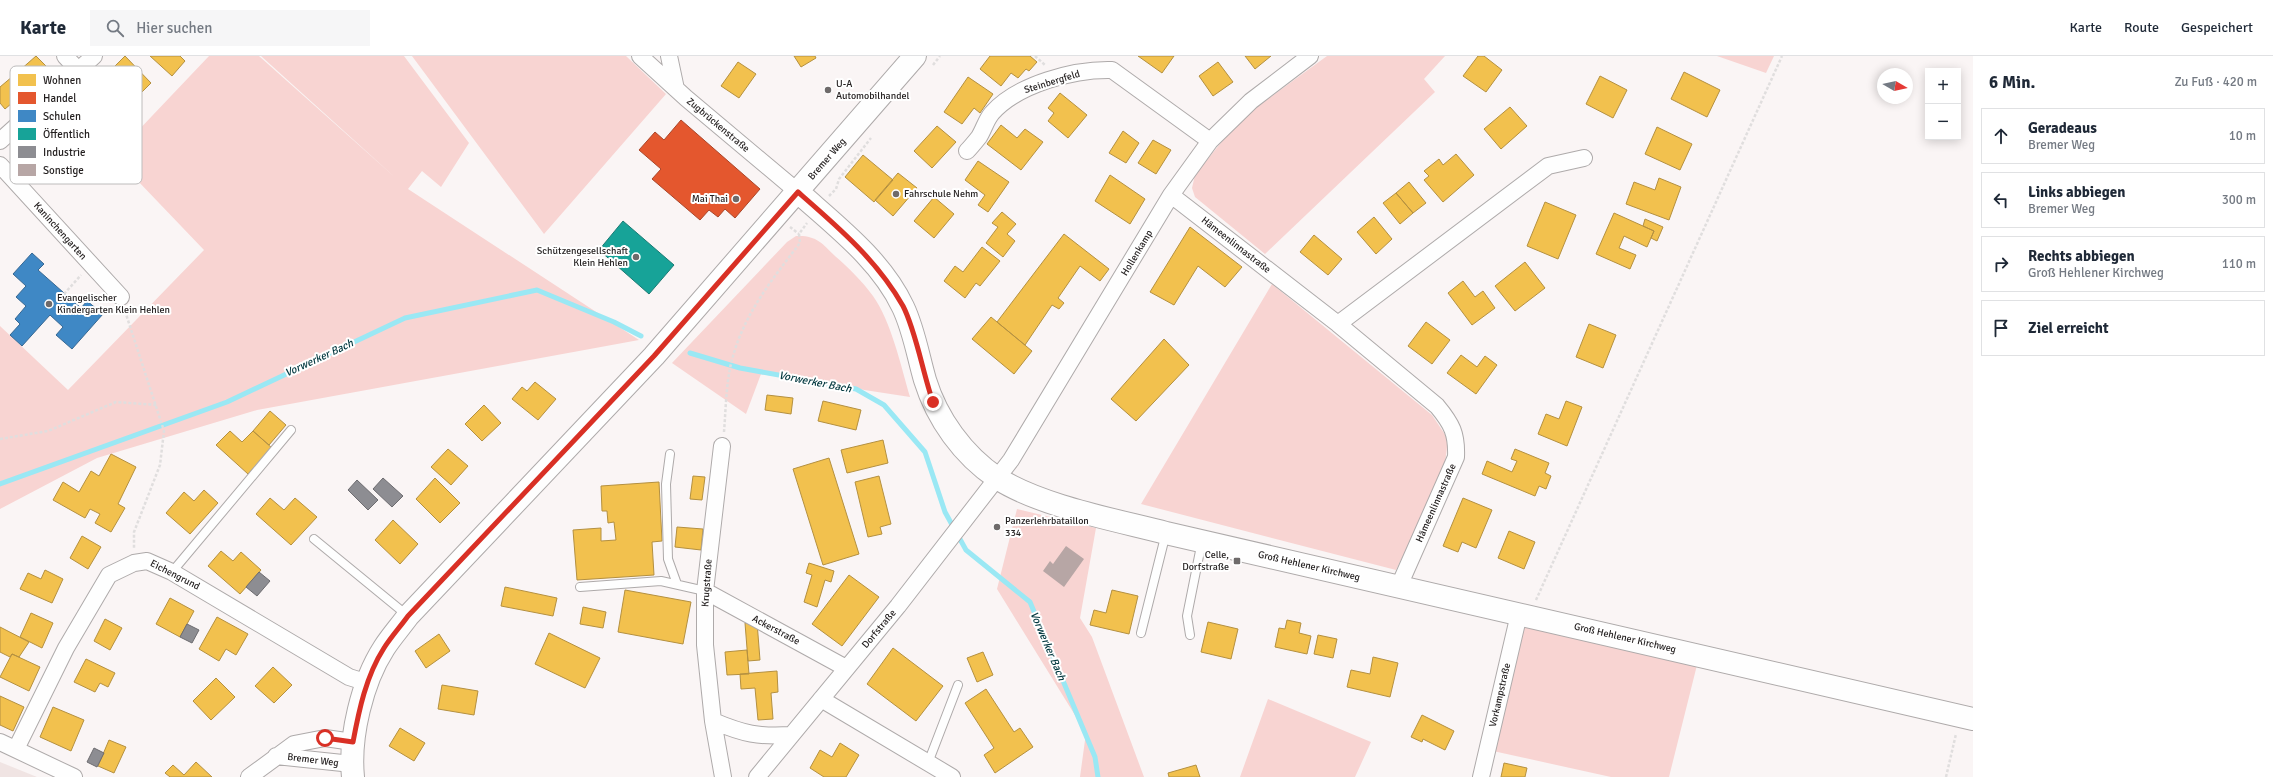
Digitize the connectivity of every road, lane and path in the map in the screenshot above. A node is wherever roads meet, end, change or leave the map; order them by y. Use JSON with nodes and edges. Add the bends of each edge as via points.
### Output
{"nodes":[{"id":1,"x":65,"y":56,"type":"edge"},
{"id":2,"x":94,"y":56,"type":"edge"},
{"id":3,"x":640,"y":56,"type":"edge"},
{"id":4,"x":669,"y":56,"type":"edge"},
{"id":5,"x":915,"y":56,"type":"edge"},
{"id":6,"x":1104,"y":56,"type":"edge"},
{"id":7,"x":1310,"y":56,"type":"edge"},
{"id":8,"x":1782,"y":56,"type":"edge"},
{"id":9,"x":74,"y":66,"type":"edge"},
{"id":10,"x":83,"y":66,"type":"edge"},
{"id":11,"x":1093,"y":69,"type":"junction"},
{"id":12,"x":676,"y":89,"type":"junction"},
{"id":13,"x":10,"y":132,"type":"edge"},
{"id":14,"x":869,"y":140,"type":"dead end"},
{"id":15,"x":0,"y":141,"type":"edge"},
{"id":16,"x":1210,"y":141,"type":"junction"},
{"id":17,"x":967,"y":151,"type":"dead end"},
{"id":18,"x":1584,"y":158,"type":"dead end"},
{"id":19,"x":0,"y":165,"type":"edge"},
{"id":20,"x":10,"y":176,"type":"edge"},
{"id":21,"x":17,"y":184,"type":"edge"},
{"id":22,"x":836,"y":189,"type":"dead end"},
{"id":23,"x":798,"y":192,"type":"junction"},
{"id":24,"x":1171,"y":195,"type":"junction"},
{"id":25,"x":799,"y":234,"type":"dead end"},
{"id":26,"x":91,"y":265,"type":"junction"},
{"id":27,"x":64,"y":294,"type":"dead end"},
{"id":28,"x":121,"y":297,"type":"joint"},
{"id":29,"x":1338,"y":324,"type":"junction"},
{"id":30,"x":158,"y":405,"type":"junction"},
{"id":31,"x":291,"y":430,"type":"dead end"},
{"id":32,"x":0,"y":439,"type":"edge"},
{"id":33,"x":722,"y":446,"type":"joint"},
{"id":34,"x":670,"y":454,"type":"dead end"},
{"id":35,"x":997,"y":478,"type":"junction"},
{"id":36,"x":1166,"y":533,"type":"junction"},
{"id":37,"x":314,"y":539,"type":"dead end"},
{"id":38,"x":1202,"y":541,"type":"junction"},
{"id":39,"x":134,"y":563,"type":"junction"},
{"id":40,"x":172,"y":572,"type":"junction"},
{"id":41,"x":677,"y":584,"type":"junction"},
{"id":42,"x":1399,"y":586,"type":"junction"},
{"id":43,"x":580,"y":587,"type":"dead end"},
{"id":44,"x":705,"y":591,"type":"junction"},
{"id":45,"x":1519,"y":614,"type":"junction"},
{"id":46,"x":408,"y":616,"type":"junction"},
{"id":47,"x":1141,"y":633,"type":"dead end"},
{"id":48,"x":1190,"y":635,"type":"dead end"},
{"id":49,"x":846,"y":668,"type":"junction"},
{"id":50,"x":368,"y":683,"type":"junction"},
{"id":51,"x":958,"y":685,"type":"dead end"},
{"id":52,"x":821,"y":699,"type":"junction"},
{"id":53,"x":1966,"y":718,"type":"edge"},
{"id":54,"x":713,"y":721,"type":"junction"},
{"id":55,"x":791,"y":735,"type":"junction"},
{"id":56,"x":0,"y":742,"type":"edge"},
{"id":57,"x":353,"y":742,"type":"junction"},
{"id":58,"x":16,"y":749,"type":"junction"},
{"id":59,"x":276,"y":756,"type":"junction"},
{"id":60,"x":928,"y":763,"type":"junction"},
{"id":61,"x":352,"y":771,"type":"edge"},
{"id":62,"x":74,"y":777,"type":"edge"},
{"id":63,"x":249,"y":777,"type":"edge"},
{"id":64,"x":723,"y":777,"type":"edge"},
{"id":65,"x":757,"y":777,"type":"edge"},
{"id":66,"x":952,"y":777,"type":"edge"},
{"id":67,"x":1481,"y":777,"type":"edge"},
{"id":68,"x":1946,"y":777,"type":"edge"}],
"edges":[{"from":1,"to":9,"type":"street"},
{"from":2,"to":10,"type":"street"},
{"from":3,"to":12,"type":"street","name":"Zugbrückenstraße"},
{"from":4,"to":12,"type":"street"},
{"from":5,"to":23,"type":"main road","name":"Bremer Weg"},
{"from":6,"to":11,"type":"street","name":"Steinbergfeld"},
{"from":7,"to":16,"type":"street","name":"Hollenkamp","via":[[1251,101]]},
{"from":8,"to":45,"type":"path","via":[[1536,601]]},
{"from":11,"to":16,"type":"street","name":"Steinbergfeld","via":[[1112,70]]},
{"from":11,"to":17,"type":"street","name":"Steinbergfeld","via":[[1030,86],[1014,95],[992,114]]},
{"from":12,"to":23,"type":"street","name":"Zugbrückenstraße"},
{"from":13,"to":15,"type":"street"},
{"from":14,"to":22,"type":"path","via":[[839,179]]},
{"from":16,"to":24,"type":"street","name":"Hollenkamp"},
{"from":18,"to":29,"type":"street","via":[[1548,166]]},
{"from":19,"to":20,"type":"street","name":"Kaninchengarten"},
{"from":21,"to":26,"type":"street","name":"Kaninchengarten"},
{"from":23,"to":35,"type":"main road","name":"Groß Hehlener Kirchweg","via":[[849,238],[886,280],[903,307],[926,381],[940,414],[962,447]]},
{"from":23,"to":46,"type":"main road","name":"Bremer Weg","via":[[654,356]]},
{"from":24,"to":29,"type":"street","name":"Hämeenlinnastraße"},
{"from":24,"to":35,"type":"street","name":"Hollenkamp","via":[[1011,460]]},
{"from":25,"to":33,"type":"path","via":[[800,243],[760,296],[733,356]]},
{"from":26,"to":27,"type":"path"},
{"from":26,"to":28,"type":"street","name":"Kaninchengarten"},
{"from":28,"to":30,"type":"path"},
{"from":29,"to":42,"type":"street","name":"Hämeenlinnastraße","via":[[1437,406],[1449,421],[1457,440],[1454,463]]},
{"from":30,"to":32,"type":"path","via":[[116,402],[48,431]]},
{"from":30,"to":39,"type":"path","via":[[164,431],[160,465],[134,532]]},
{"from":31,"to":40,"type":"lane"},
{"from":33,"to":44,"type":"street","name":"Krugstraße"},
{"from":34,"to":41,"type":"lane","via":[[666,484],[668,559]]},
{"from":35,"to":36,"type":"main road","name":"Groß Hehlener Kirchweg","via":[[1042,499]]},
{"from":35,"to":49,"type":"street","name":"Dorfstraße","via":[[898,606]]},
{"from":36,"to":38,"type":"main road","name":"Groß Hehlener Kirchweg"},
{"from":36,"to":47,"type":"lane"},
{"from":37,"to":46,"type":"lane"},
{"from":38,"to":42,"type":"main road","name":"Groß Hehlener Kirchweg"},
{"from":38,"to":48,"type":"lane","via":[[1187,616]]},
{"from":39,"to":40,"type":"street","name":"Eichengrund","via":[[148,561]]},
{"from":39,"to":58,"type":"street","name":"Eichengrund","via":[[109,575],[66,648]]},
{"from":40,"to":50,"type":"street","name":"Eichengrund","via":[[349,677]]},
{"from":41,"to":43,"type":"lane","via":[[661,581]]},
{"from":41,"to":44,"type":"lane"},
{"from":42,"to":45,"type":"main road","name":"Groß Hehlener Kirchweg"},
{"from":44,"to":49,"type":"street","name":"Ackerstraße"},
{"from":44,"to":54,"type":"street","name":"Krugstraße","via":[[706,645]]},
{"from":45,"to":53,"type":"main road","name":"Groß Hehlener Kirchweg"},
{"from":45,"to":67,"type":"street","name":"Vorkampstraße"},
{"from":46,"to":50,"type":"main road","name":"Bremer Weg","via":[[383,649]]},
{"from":49,"to":52,"type":"street","name":"Dorfstraße"},
{"from":50,"to":57,"type":"main road","name":"Bremer Weg","via":[[358,713]]},
{"from":51,"to":60,"type":"lane"},
{"from":52,"to":55,"type":"street","name":"Dorfstraße"},
{"from":52,"to":60,"type":"street"},
{"from":53,"to":68,"type":"path"},
{"from":54,"to":55,"type":"street","via":[[763,737]]},
{"from":54,"to":64,"type":"street","name":"Krugstraße"},
{"from":55,"to":65,"type":"street","name":"Dorfstraße"},
{"from":56,"to":58,"type":"street"},
{"from":57,"to":59,"type":"street","name":"Bremer Weg","via":[[325,738],[302,742],[294,744]]},
{"from":57,"to":61,"type":"main road","name":"Bremer Weg"},
{"from":58,"to":62,"type":"street"},
{"from":59,"to":61,"type":"street","name":"Bremer Weg"},
{"from":59,"to":63,"type":"street","name":"Bremer Weg"},
{"from":60,"to":66,"type":"street"}]}
